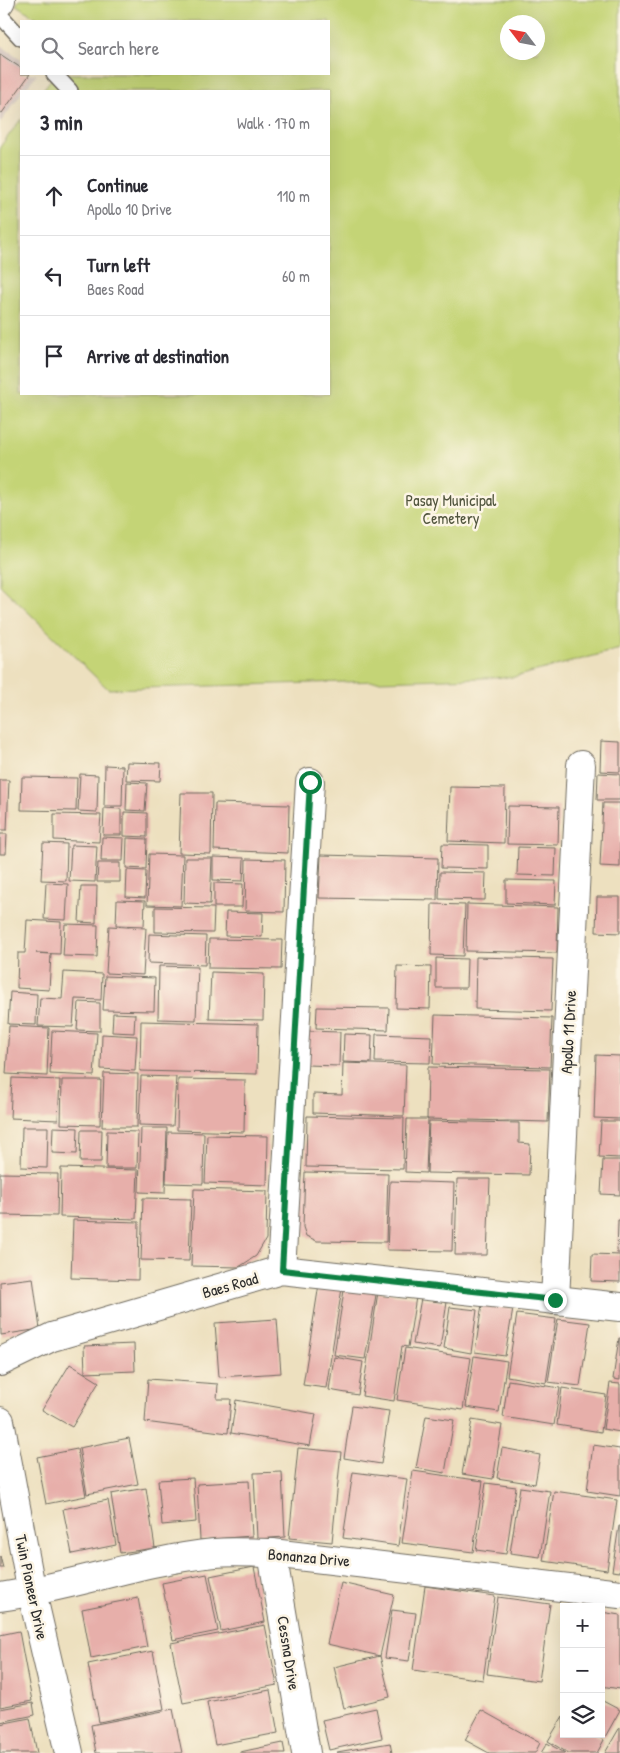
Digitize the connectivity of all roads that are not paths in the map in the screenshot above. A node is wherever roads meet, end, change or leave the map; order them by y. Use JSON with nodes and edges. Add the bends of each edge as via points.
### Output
{"nodes":[{"id":1,"x":0,"y":15,"type":"edge"},
{"id":2,"x":20,"y":37,"type":"edge"},
{"id":3,"x":55,"y":75,"type":"edge"},
{"id":4,"x":69,"y":90,"type":"edge"},
{"id":5,"x":581,"y":765,"type":"dead end"},
{"id":6,"x":310,"y":782,"type":"dead end"},
{"id":7,"x":282,"y":1270,"type":"junction"},
{"id":8,"x":555,"y":1300,"type":"junction"},
{"id":9,"x":620,"y":1307,"type":"edge"},
{"id":10,"x":0,"y":1362,"type":"edge"},
{"id":11,"x":0,"y":1421,"type":"edge"},
{"id":12,"x":272,"y":1552,"type":"junction"},
{"id":13,"x":32,"y":1593,"type":"junction"},
{"id":14,"x":620,"y":1594,"type":"edge"},
{"id":15,"x":0,"y":1598,"type":"edge"},
{"id":16,"x":69,"y":1753,"type":"edge"},
{"id":17,"x":306,"y":1753,"type":"edge"}],
"edges":[{"from":1,"to":2,"type":"lane"},
{"from":3,"to":4,"type":"lane"},
{"from":5,"to":8,"type":"street","name":"Apollo 11 Drive"},
{"from":6,"to":7,"type":"street"},
{"from":7,"to":8,"type":"street","name":"Baes Road"},
{"from":7,"to":10,"type":"street","name":"Baes Road","via":[[52,1337]]},
{"from":8,"to":9,"type":"street","name":"Baes Road"},
{"from":11,"to":13,"type":"street","name":"Twin Pioneer Drive"},
{"from":12,"to":13,"type":"street","name":"Bonanza Drive","via":[[214,1553],[138,1567]]},
{"from":12,"to":14,"type":"street","name":"Bonanza Drive"},
{"from":12,"to":17,"type":"street","name":"Cessna Drive"},
{"from":13,"to":15,"type":"street","name":"Bonanza Drive"},
{"from":13,"to":16,"type":"street","name":"Twin Pioneer Drive"}]}
